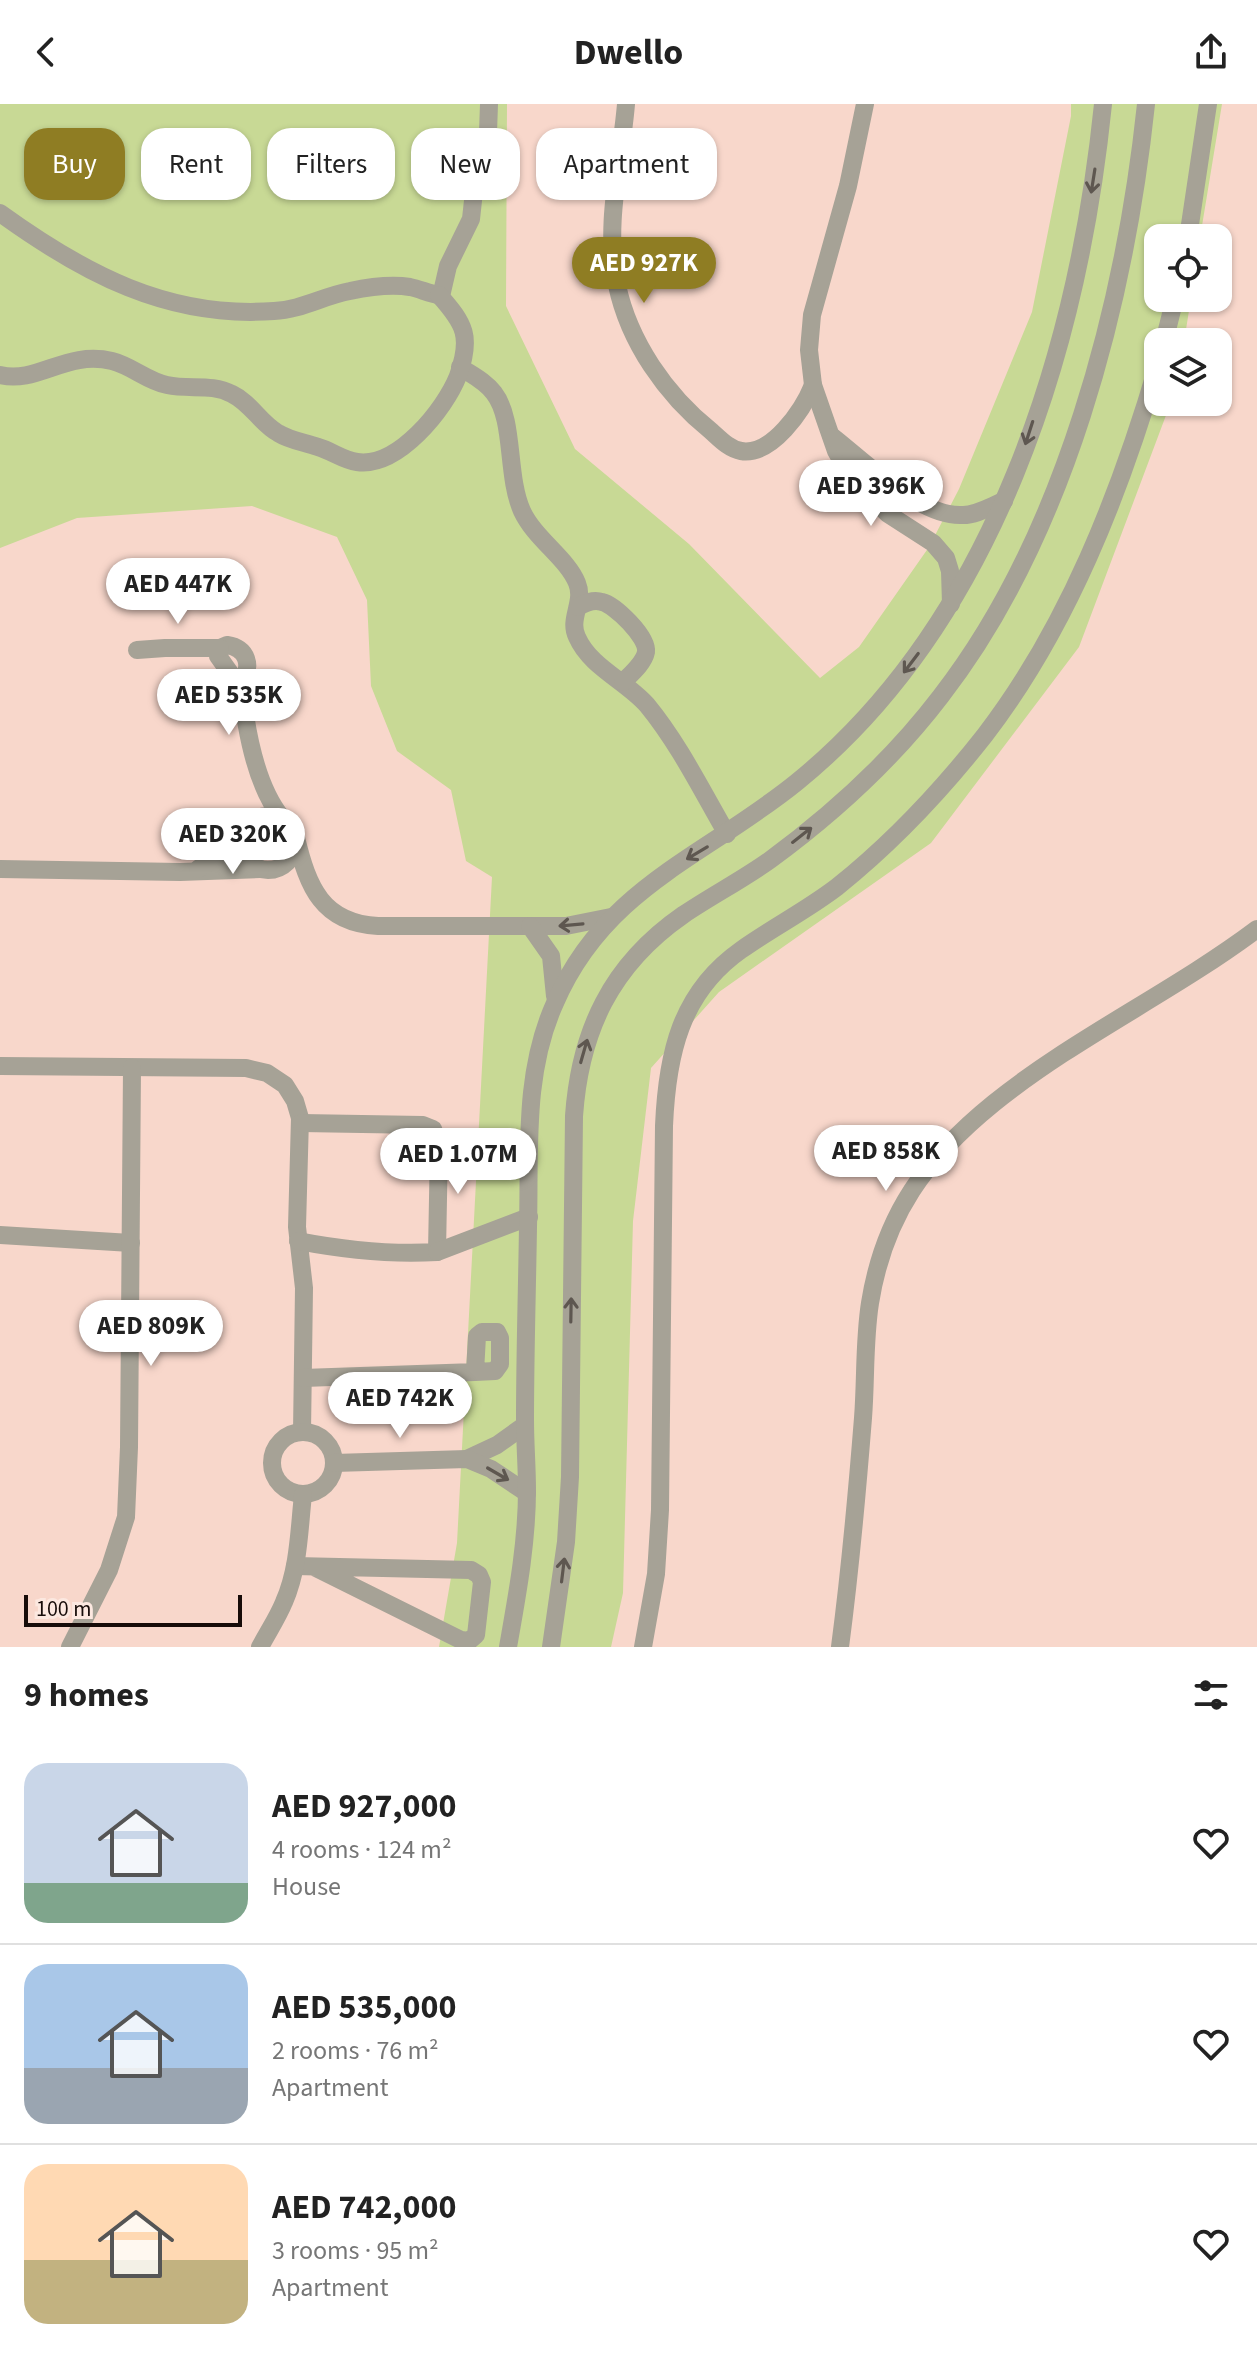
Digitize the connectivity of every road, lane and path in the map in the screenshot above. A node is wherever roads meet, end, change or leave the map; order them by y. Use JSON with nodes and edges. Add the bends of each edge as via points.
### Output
{"nodes":[{"id":1,"x":489,"y":104,"type":"edge"},
{"id":2,"x":626,"y":104,"type":"edge"},
{"id":3,"x":865,"y":104,"type":"edge"},
{"id":4,"x":1103,"y":104,"type":"edge"},
{"id":5,"x":1146,"y":104,"type":"edge"},
{"id":6,"x":1208,"y":104,"type":"edge"},
{"id":7,"x":0,"y":213,"type":"edge"},
{"id":8,"x":1190,"y":224,"type":"edge"},
{"id":9,"x":439,"y":295,"type":"junction"},
{"id":10,"x":460,"y":367,"type":"junction"},
{"id":11,"x":0,"y":375,"type":"edge"},
{"id":12,"x":813,"y":385,"type":"junction"},
{"id":13,"x":1144,"y":406,"type":"edge"},
{"id":14,"x":791,"y":422,"type":"junction"},
{"id":15,"x":831,"y":432,"type":"junction"},
{"id":16,"x":1004,"y":501,"type":"junction"},
{"id":17,"x":951,"y":604,"type":"junction"},
{"id":18,"x":578,"y":607,"type":"junction"},
{"id":19,"x":137,"y":650,"type":"dead end"},
{"id":20,"x":623,"y":682,"type":"junction"},
{"id":21,"x":262,"y":784,"type":"junction"},
{"id":22,"x":282,"y":818,"type":"junction"},
{"id":23,"x":253,"y":819,"type":"junction"},
{"id":24,"x":727,"y":834,"type":"junction"},
{"id":25,"x":296,"y":838,"type":"junction"},
{"id":26,"x":241,"y":840,"type":"junction"},
{"id":27,"x":4,"y":864,"type":"edge"},
{"id":28,"x":266,"y":870,"type":"junction"},
{"id":29,"x":196,"y":871,"type":"junction"},
{"id":30,"x":311,"y":886,"type":"junction"},
{"id":31,"x":611,"y":917,"type":"junction"},
{"id":32,"x":530,"y":926,"type":"junction"},
{"id":33,"x":1257,"y":929,"type":"edge"},
{"id":34,"x":555,"y":1002,"type":"junction"},
{"id":35,"x":0,"y":1066,"type":"edge"},
{"id":36,"x":132,"y":1068,"type":"junction"},
{"id":37,"x":301,"y":1123,"type":"junction"},
{"id":38,"x":529,"y":1217,"type":"junction"},
{"id":39,"x":0,"y":1235,"type":"edge"},
{"id":40,"x":298,"y":1241,"type":"junction"},
{"id":41,"x":131,"y":1243,"type":"junction"},
{"id":42,"x":437,"y":1252,"type":"junction"},
{"id":43,"x":475,"y":1372,"type":"dead end"},
{"id":44,"x":303,"y":1378,"type":"junction"},
{"id":45,"x":525,"y":1425,"type":"junction"},
{"id":46,"x":302,"y":1432,"type":"junction"},
{"id":47,"x":467,"y":1459,"type":"junction"},
{"id":48,"x":334,"y":1463,"type":"junction"},
{"id":49,"x":527,"y":1493,"type":"junction"},
{"id":50,"x":303,"y":1495,"type":"junction"},
{"id":51,"x":295,"y":1566,"type":"junction"},
{"id":52,"x":314,"y":1567,"type":"junction"},
{"id":53,"x":70,"y":1647,"type":"edge"},
{"id":54,"x":260,"y":1647,"type":"edge"},
{"id":55,"x":508,"y":1647,"type":"edge"},
{"id":56,"x":551,"y":1647,"type":"edge"},
{"id":57,"x":643,"y":1647,"type":"edge"},
{"id":58,"x":840,"y":1647,"type":"edge"}],
"edges":[{"from":1,"to":9,"type":"street","via":[[471,219]]},
{"from":2,"to":14,"type":"street","via":[[612,239],[622,306],[640,347],[681,402],[734,449],[759,450]]},
{"from":3,"to":12,"type":"street","via":[[812,315]]},
{"from":4,"to":16,"type":"street","one_way":true,"via":[[1073,287]]},
{"from":56,"to":5,"type":"street","one_way":true,"via":[[570,1477],[574,1105],[596,1016],[612,986],[657,935],[806,833],[879,768],[940,698],[989,626],[1030,549],[1090,387],[1122,261]]},
{"from":6,"to":8,"type":"street"},
{"from":7,"to":9,"type":"street","via":[[84,267],[187,307],[274,312],[382,286]]},
{"from":9,"to":10,"type":"street","via":[[466,335]]},
{"from":10,"to":11,"type":"street","via":[[443,404],[412,438],[387,457],[358,462],[278,433],[245,402],[223,390],[166,385],[112,361],[76,359],[25,376]]},
{"from":10,"to":18,"type":"street","via":[[485,383],[500,403],[518,501],[531,528],[577,582]]},
{"from":12,"to":14,"type":"street"},
{"from":12,"to":15,"type":"street"},
{"from":13,"to":57,"type":"street","via":[[1082,568],[1045,643],[1002,711],[953,774],[868,861],[715,972],[678,1034],[669,1066],[664,1126],[660,1510]]},
{"from":14,"to":15,"type":"street"},
{"from":15,"to":16,"type":"street","via":[[881,479],[930,506],[964,515]]},
{"from":15,"to":17,"type":"street","via":[[852,479],[888,514],[942,553],[950,571]]},
{"from":16,"to":17,"type":"street"},
{"from":17,"to":24,"type":"street","one_way":true,"via":[[865,718],[802,778]]},
{"from":18,"to":20,"type":"street","via":[[578,639]]},
{"from":18,"to":20,"type":"street","via":[[605,603],[642,636],[645,655]]},
{"from":19,"to":21,"type":"street","via":[[227,645],[247,658],[241,682]]},
{"from":20,"to":24,"type":"street","via":[[671,737]]},
{"from":21,"to":22,"type":"street"},
{"from":21,"to":23,"type":"street"},
{"from":22,"to":23,"type":"street"},
{"from":22,"to":25,"type":"street"},
{"from":23,"to":26,"type":"street"},
{"from":24,"to":31,"type":"street","one_way":true,"via":[[657,878]]},
{"from":25,"to":28,"type":"street","via":[[291,859]]},
{"from":25,"to":30,"type":"street"},
{"from":26,"to":28,"type":"street","via":[[249,863]]},
{"from":26,"to":29,"type":"street"},
{"from":27,"to":29,"type":"street"},
{"from":28,"to":29,"type":"street"},
{"from":28,"to":30,"type":"street"},
{"from":30,"to":32,"type":"street","via":[[334,912],[367,925]]},
{"from":31,"to":32,"type":"street","one_way":true,"via":[[575,926]]},
{"from":31,"to":34,"type":"street"},
{"from":32,"to":34,"type":"street","via":[[551,956]]},
{"from":33,"to":58,"type":"street","via":[[996,1101],[928,1164],[912,1189],[879,1259],[870,1305]]},
{"from":34,"to":38,"type":"street","via":[[532,1085]]},
{"from":35,"to":36,"type":"street"},
{"from":36,"to":37,"type":"street","via":[[257,1070],[277,1078],[291,1092]]},
{"from":36,"to":41,"type":"street"},
{"from":37,"to":40,"type":"street"},
{"from":37,"to":42,"type":"street","via":[[433,1129],[438,1139]]},
{"from":38,"to":42,"type":"street"},
{"from":38,"to":45,"type":"street"},
{"from":39,"to":41,"type":"street"},
{"from":40,"to":42,"type":"street","via":[[345,1250]]},
{"from":40,"to":44,"type":"street","via":[[304,1288]]},
{"from":41,"to":53,"type":"street","via":[[126,1517],[109,1570]]},
{"from":43,"to":44,"type":"street"},
{"from":44,"to":46,"type":"street"},
{"from":45,"to":47,"type":"street"},
{"from":45,"to":49,"type":"street"},
{"from":46,"to":48,"type":"street","via":[[318,1436],[330,1447]]},
{"from":46,"to":50,"type":"street","via":[[287,1436],[275,1448],[271,1464],[276,1480]]},
{"from":47,"to":48,"type":"street"},
{"from":47,"to":49,"type":"street","one_way":true},
{"from":48,"to":50,"type":"street","via":[[319,1490]]},
{"from":49,"to":55,"type":"street"},
{"from":50,"to":51,"type":"street"},
{"from":51,"to":52,"type":"street"},
{"from":51,"to":54,"type":"street","via":[[285,1601]]},
{"from":52,"to":52,"type":"street","via":[[471,1570],[482,1582],[476,1635],[461,1640]]}]}
